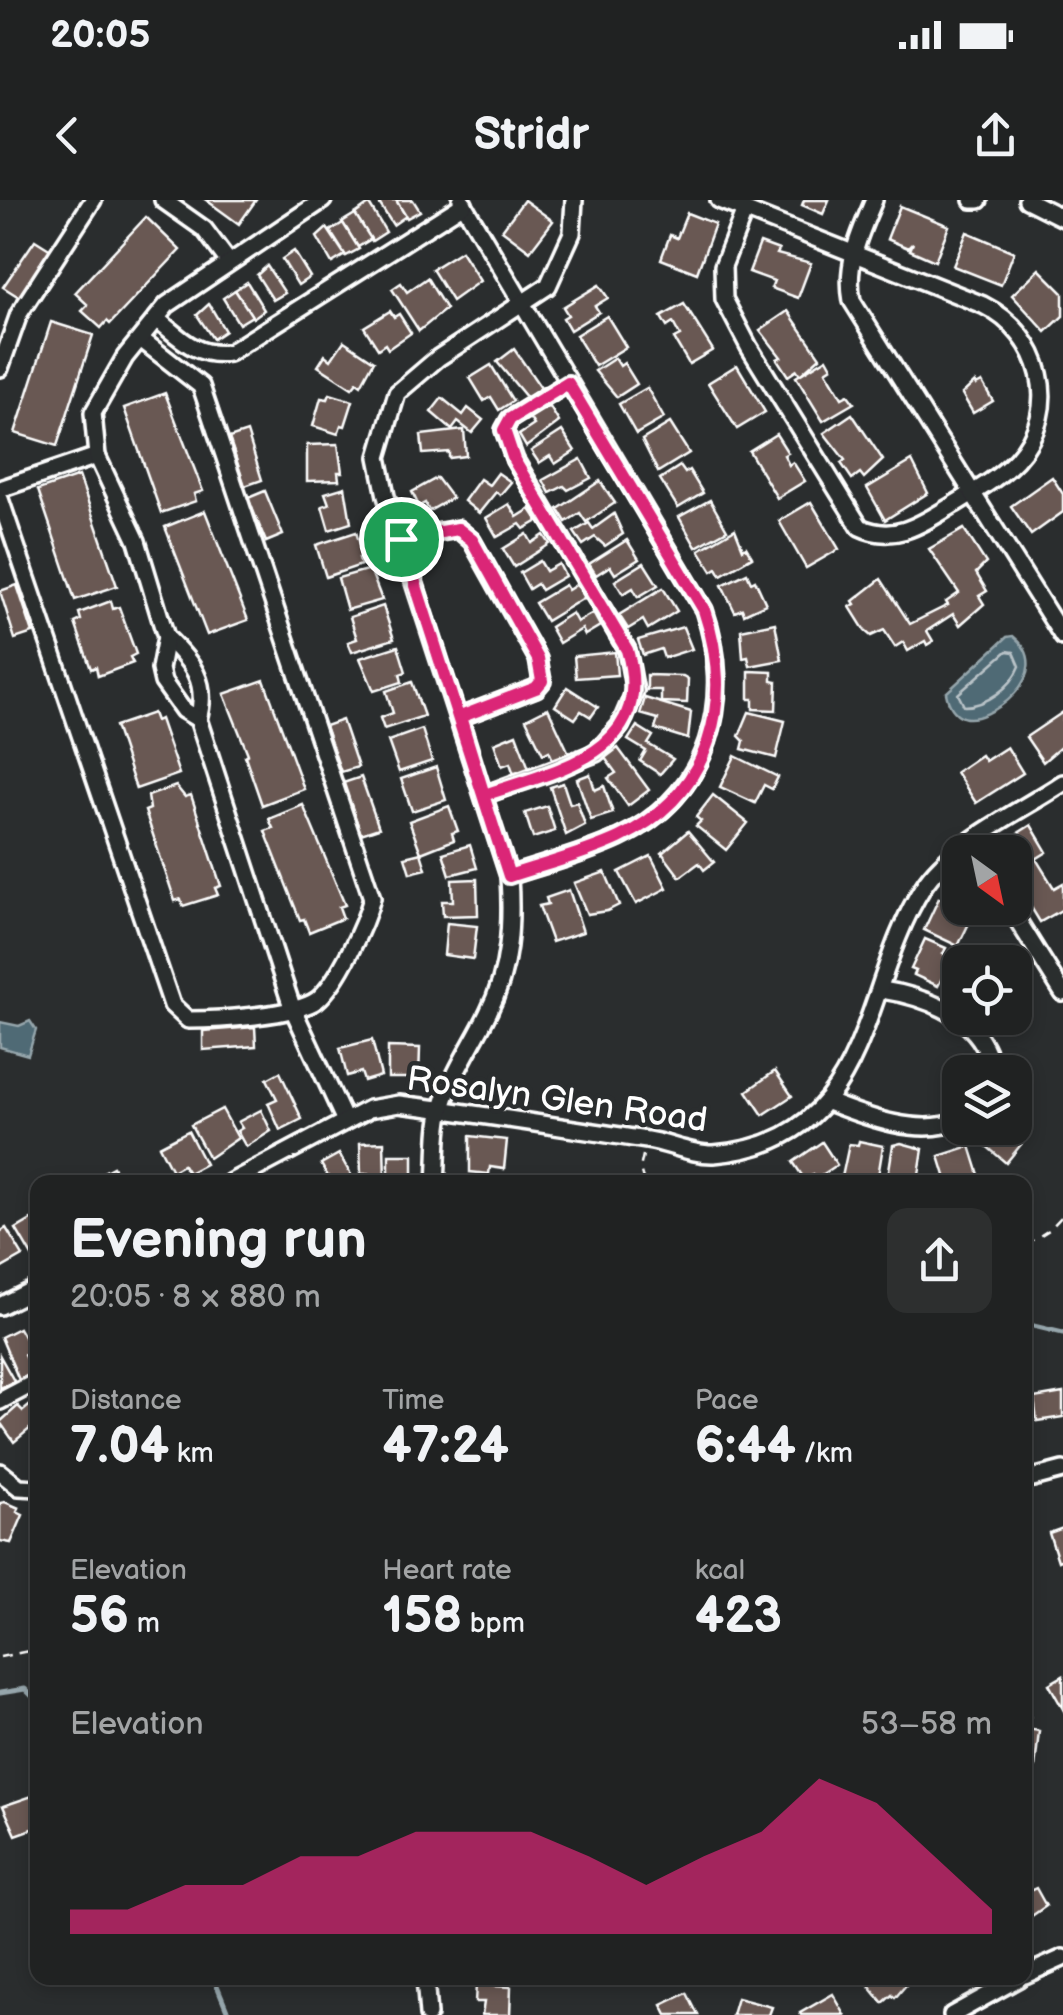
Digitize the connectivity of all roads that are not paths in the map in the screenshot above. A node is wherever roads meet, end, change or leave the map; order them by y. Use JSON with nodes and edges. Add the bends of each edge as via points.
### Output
{"nodes":[{"id":1,"x":93,"y":200,"type":"edge"},
{"id":2,"x":163,"y":200,"type":"edge"},
{"id":3,"x":574,"y":200,"type":"edge"},
{"id":4,"x":719,"y":200,"type":"edge"},
{"id":5,"x":874,"y":200,"type":"edge"},
{"id":6,"x":972,"y":200,"type":"edge"},
{"id":7,"x":980,"y":200,"type":"edge"},
{"id":8,"x":1027,"y":200,"type":"edge"},
{"id":9,"x":319,"y":201,"type":"edge"},
{"id":10,"x":463,"y":202,"type":"edge"},
{"id":11,"x":745,"y":210,"type":"junction"},
{"id":12,"x":1063,"y":218,"type":"edge"},
{"id":13,"x":854,"y":254,"type":"junction"},
{"id":14,"x":228,"y":261,"type":"junction"},
{"id":15,"x":520,"y":304,"type":"junction"},
{"id":16,"x":157,"y":319,"type":"junction"},
{"id":17,"x":142,"y":340,"type":"junction"},
{"id":18,"x":0,"y":368,"type":"edge"},
{"id":19,"x":568,"y":383,"type":"junction"},
{"id":20,"x":97,"y":456,"type":"junction"},
{"id":21,"x":0,"y":489,"type":"edge"},
{"id":22,"x":972,"y":492,"type":"junction"},
{"id":23,"x":0,"y":499,"type":"edge"},
{"id":24,"x":401,"y":539,"type":"junction"},
{"id":25,"x":166,"y":637,"type":"junction"},
{"id":26,"x":1063,"y":637,"type":"edge"},
{"id":27,"x":460,"y":717,"type":"junction"},
{"id":28,"x":198,"y":720,"type":"junction"},
{"id":29,"x":1063,"y":784,"type":"edge"},
{"id":30,"x":484,"y":795,"type":"junction"},
{"id":31,"x":992,"y":835,"type":"edge"},
{"id":32,"x":942,"y":871,"type":"edge"},
{"id":33,"x":509,"y":876,"type":"junction"},
{"id":34,"x":1020,"y":925,"type":"edge"},
{"id":35,"x":882,"y":990,"type":"junction"},
{"id":36,"x":1063,"y":994,"type":"edge"},
{"id":37,"x":292,"y":1007,"type":"junction"},
{"id":38,"x":987,"y":1055,"type":"edge"},
{"id":39,"x":828,"y":1102,"type":"junction"},
{"id":40,"x":442,"y":1109,"type":"junction"},
{"id":41,"x":345,"y":1122,"type":"junction"},
{"id":42,"x":942,"y":1126,"type":"edge"},
{"id":43,"x":260,"y":1175,"type":"edge"},
{"id":44,"x":437,"y":1175,"type":"edge"},
{"id":45,"x":30,"y":1290,"type":"edge"},
{"id":46,"x":0,"y":1306,"type":"edge"},
{"id":47,"x":30,"y":1385,"type":"edge"},
{"id":48,"x":0,"y":1402,"type":"edge"},
{"id":49,"x":1063,"y":1470,"type":"edge"},
{"id":50,"x":0,"y":1472,"type":"edge"},
{"id":51,"x":1032,"y":1478,"type":"edge"},
{"id":52,"x":30,"y":1488,"type":"edge"},
{"id":53,"x":1063,"y":1958,"type":"edge"},
{"id":54,"x":1032,"y":1972,"type":"edge"},
{"id":55,"x":426,"y":1985,"type":"edge"},
{"id":56,"x":1006,"y":1985,"type":"edge"},
{"id":57,"x":428,"y":2015,"type":"edge"},
{"id":58,"x":952,"y":2015,"type":"edge"}],
"edges":[{"from":1,"to":18,"type":"street","via":[[20,314]]},
{"from":2,"to":14,"type":"street","via":[[204,229]]},
{"from":3,"to":15,"type":"street","via":[[561,261],[548,286]]},
{"from":4,"to":11,"type":"street"},
{"from":5,"to":13,"type":"street"},
{"from":6,"to":7,"type":"street"},
{"from":8,"to":12,"type":"street"},
{"from":9,"to":14,"type":"street"},
{"from":10,"to":15,"type":"street"},
{"from":10,"to":16,"type":"street","via":[[229,353],[196,351]]},
{"from":11,"to":13,"type":"street"},
{"from":11,"to":22,"type":"street","via":[[723,266],[724,299],[854,520],[867,530],[900,534]]},
{"from":13,"to":22,"type":"street","via":[[852,301]]},
{"from":13,"to":22,"type":"street","via":[[998,312],[1035,354],[1042,412],[1031,438],[1015,461]]},
{"from":14,"to":16,"type":"street"},
{"from":15,"to":19,"type":"street"},
{"from":15,"to":24,"type":"street","via":[[397,393],[378,457]]},
{"from":16,"to":17,"type":"street"},
{"from":17,"to":20,"type":"street","via":[[92,414]]},
{"from":17,"to":37,"type":"street","via":[[201,386],[372,898],[337,972],[316,1000]]},
{"from":19,"to":30,"type":"street","via":[[510,419],[504,430],[514,460],[627,650],[635,691],[620,726],[596,753]]},
{"from":19,"to":33,"type":"street","via":[[704,610],[716,644],[716,721],[687,786],[661,811],[620,838]]},
{"from":20,"to":21,"type":"street"},
{"from":20,"to":25,"type":"street","via":[[137,541]]},
{"from":22,"to":26,"type":"street"},
{"from":23,"to":37,"type":"street","via":[[172,1005],[188,1020],[240,1020]]},
{"from":24,"to":27,"type":"street"},
{"from":24,"to":27,"type":"street","via":[[458,529],[472,540],[538,659],[542,681],[536,688]]},
{"from":25,"to":28,"type":"street","via":[[200,677]]},
{"from":25,"to":28,"type":"street","via":[[163,682]]},
{"from":27,"to":30,"type":"street"},
{"from":28,"to":37,"type":"street"},
{"from":29,"to":31,"type":"street","name":"Rosalyn Glen Road"},
{"from":30,"to":33,"type":"street"},
{"from":32,"to":35,"type":"street","name":"Rosalyn Glen Road","via":[[925,883],[906,918]]},
{"from":33,"to":40,"type":"street","via":[[506,964]]},
{"from":34,"to":36,"type":"street"},
{"from":35,"to":38,"type":"street","via":[[966,1022]]},
{"from":35,"to":39,"type":"street","name":"Rosalyn Glen Road"},
{"from":37,"to":41,"type":"street"},
{"from":39,"to":40,"type":"street","name":"Rosalyn Glen Road","via":[[772,1142],[710,1154]]},
{"from":39,"to":42,"type":"street"},
{"from":40,"to":41,"type":"street","name":"Rosalyn Glen Road","via":[[399,1104]]},
{"from":40,"to":44,"type":"street"},
{"from":41,"to":43,"type":"street","name":"Rosalyn Glen Road"},
{"from":45,"to":46,"type":"street"},
{"from":47,"to":48,"type":"street"},
{"from":49,"to":51,"type":"street"},
{"from":50,"to":52,"type":"street"},
{"from":53,"to":54,"type":"street"},
{"from":55,"to":57,"type":"street"},
{"from":56,"to":58,"type":"street"}]}
